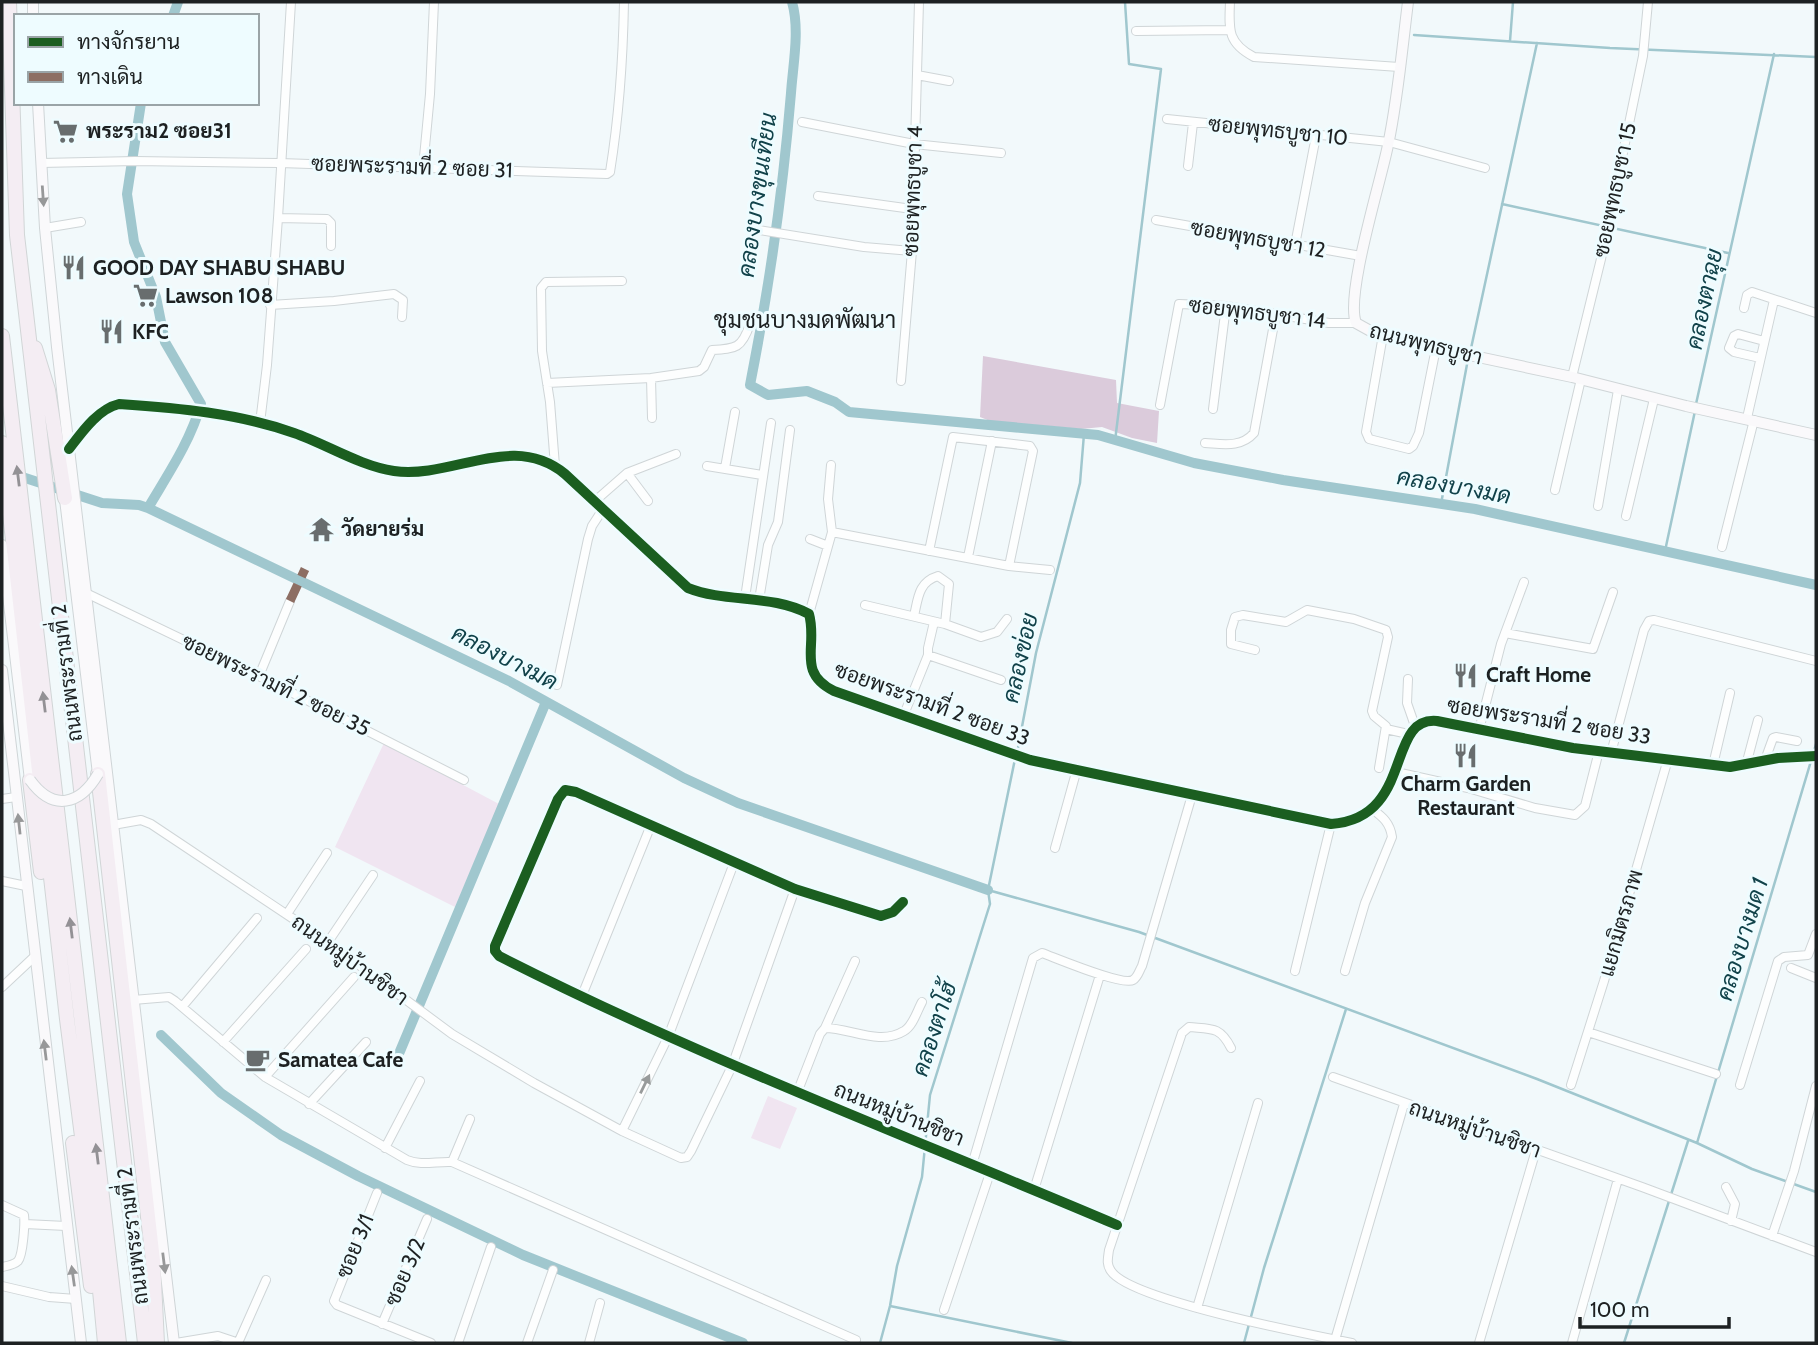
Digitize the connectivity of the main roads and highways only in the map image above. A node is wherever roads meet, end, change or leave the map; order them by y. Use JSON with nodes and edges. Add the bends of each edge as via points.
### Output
{"nodes":[{"id":1,"x":9,"y":2,"type":"edge"},
{"id":2,"x":1408,"y":2,"type":"edge"},
{"id":3,"x":2,"y":41,"type":"edge"},
{"id":4,"x":38,"y":105,"type":"edge"},
{"id":5,"x":26,"y":323,"type":"junction"},
{"id":6,"x":2,"y":336,"type":"edge"},
{"id":7,"x":64,"y":409,"type":"junction"},
{"id":8,"x":1816,"y":435,"type":"edge"},
{"id":9,"x":2,"y":443,"type":"edge"},
{"id":10,"x":69,"y":449,"type":"junction"},
{"id":11,"x":65,"y":472,"type":"junction"},
{"id":12,"x":65,"y":498,"type":"joint"},
{"id":13,"x":2,"y":545,"type":"edge"},
{"id":14,"x":2,"y":670,"type":"edge"},
{"id":15,"x":3,"y":691,"type":"edge"},
{"id":16,"x":1811,"y":756,"type":"edge"},
{"id":17,"x":98,"y":774,"type":"junction"},
{"id":18,"x":30,"y":780,"type":"junction"},
{"id":19,"x":81,"y":1343,"type":"edge"},
{"id":20,"x":104,"y":1343,"type":"edge"},
{"id":21,"x":119,"y":1343,"type":"edge"},
{"id":22,"x":143,"y":1343,"type":"edge"},
{"id":23,"x":157,"y":1343,"type":"edge"},
{"id":24,"x":175,"y":1343,"type":"edge"}],
"edges":[{"from":1,"to":5,"type":"highway","name":"ถนนพระรามที่ 2","via":[[16,235]]},
{"from":2,"to":8,"type":"main road","name":"ถนนพุทธบูชา","via":[[1389,142],[1361,256],[1353,312],[1356,323],[1374,333]]},
{"from":3,"to":22,"type":"highway","via":[[18,294]]},
{"from":4,"to":7,"type":"main road","name":"ถนนพระรามที่ 2","one_way":true,"via":[[45,228]]},
{"from":5,"to":11,"type":"highway","via":[[44,373]]},
{"from":5,"to":22,"type":"highway","name":"ถนนพระรามที่ 2"},
{"from":21,"to":6,"type":"highway","one_way":true},
{"from":7,"to":10,"type":"main road","name":"ถนนพระรามที่ 2"},
{"from":7,"to":11,"type":"main road"},
{"from":9,"to":20,"type":"highway","name":"ถนนพระรามที่ 2"},
{"from":10,"to":11,"type":"main road","name":"ถนนพระรามที่ 2"},
{"from":10,"to":16,"type":"main road","name":"ซอยพระรามที่ 2 ซอย 33","via":[[82,432],[119,404],[260,423],[396,471],[530,455],[555,466],[688,588],[809,614],[811,662],[814,678],[821,685],[1001,752],[1190,800],[1331,824],[1359,818],[1385,793],[1411,730],[1430,720],[1611,753],[1730,767]]},
{"from":11,"to":12,"type":"highway"},
{"from":11,"to":24,"type":"main road","name":"ถนนพระรามที่ 2","one_way":true,"via":[[77,513]]},
{"from":12,"to":17,"type":"main road"},
{"from":13,"to":18,"type":"main road"},
{"from":14,"to":15,"type":"main road"},
{"from":19,"to":15,"type":"main road","one_way":true},
{"from":17,"to":18,"type":"main road","bridge":true,"via":[[84,792],[64,801],[44,796]]},
{"from":17,"to":23,"type":"highway","via":[[153,1261]]},
{"from":18,"to":20,"type":"highway","via":[[89,1274]]}]}
